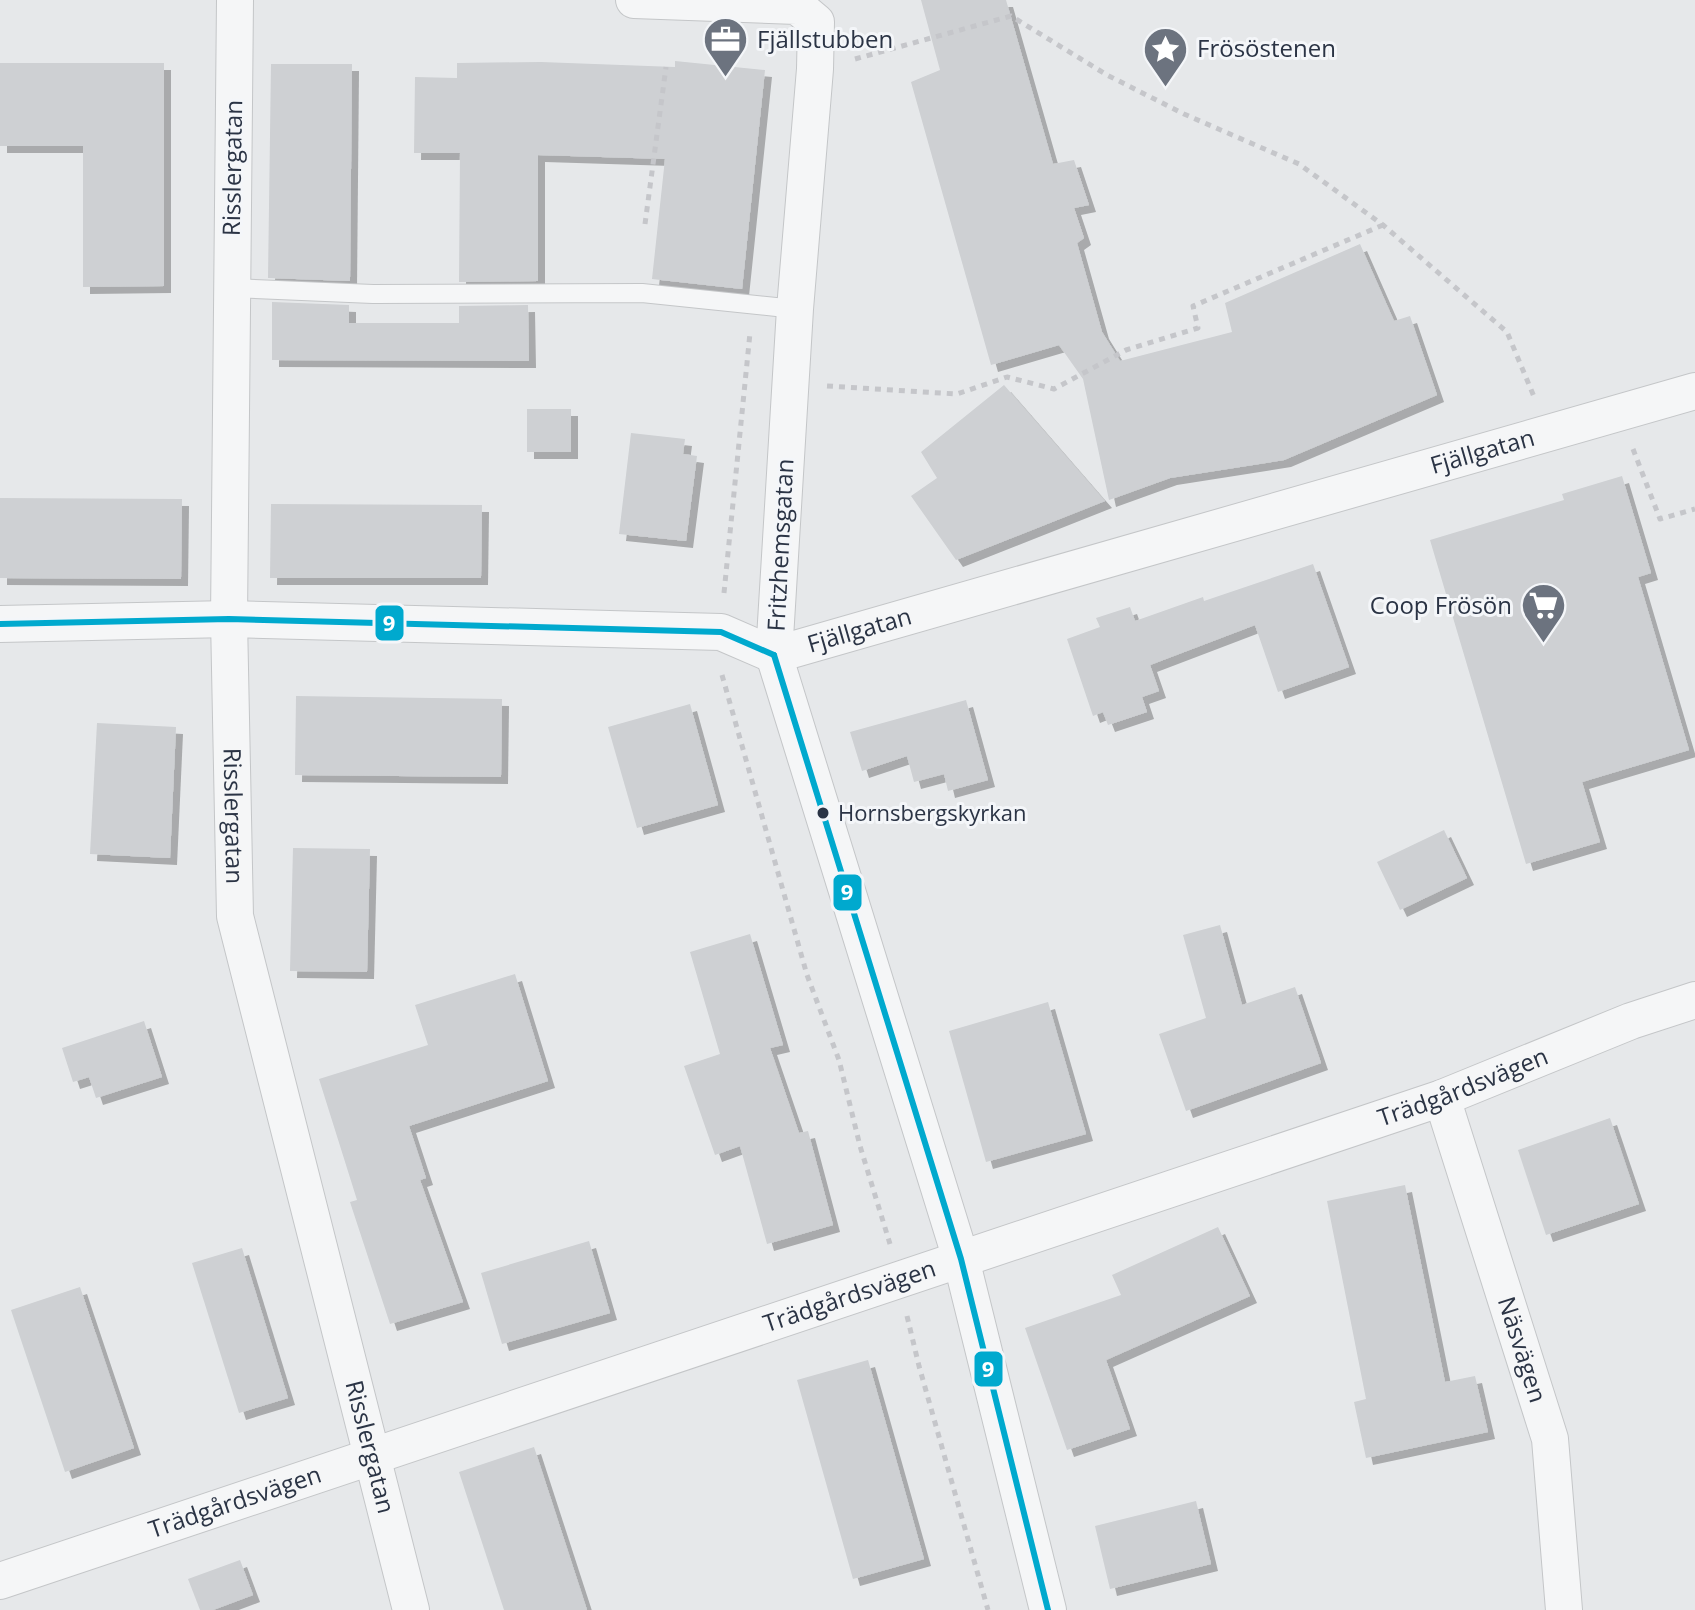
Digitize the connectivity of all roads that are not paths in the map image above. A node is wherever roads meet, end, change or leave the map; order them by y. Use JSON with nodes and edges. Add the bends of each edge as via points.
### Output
{"nodes":[{"id":1,"x":235,"y":0,"type":"edge"},
{"id":2,"x":634,"y":0,"type":"edge"},
{"id":3,"x":232,"y":288,"type":"junction"},
{"id":4,"x":795,"y":309,"type":"junction"},
{"id":5,"x":1695,"y":391,"type":"edge"},
{"id":6,"x":229,"y":619,"type":"junction"},
{"id":7,"x":0,"y":624,"type":"edge"},
{"id":8,"x":774,"y":655,"type":"junction"},
{"id":9,"x":1695,"y":1000,"type":"edge"},
{"id":10,"x":1442,"y":1098,"type":"junction"},
{"id":11,"x":961,"y":1259,"type":"junction"},
{"id":12,"x":370,"y":1457,"type":"junction"},
{"id":13,"x":0,"y":1581,"type":"edge"},
{"id":14,"x":411,"y":1610,"type":"edge"},
{"id":15,"x":1048,"y":1610,"type":"edge"},
{"id":16,"x":1564,"y":1610,"type":"edge"}],
"edges":[{"from":1,"to":3,"type":"street","name":"Risslergatan"},
{"from":2,"to":4,"type":"street","name":"Fritzhemsgatan","via":[[797,6],[816,22]]},
{"from":3,"to":4,"type":"lane","via":[[373,294],[642,293]]},
{"from":3,"to":6,"type":"street","name":"Risslergatan"},
{"from":4,"to":8,"type":"street","name":"Fritzhemsgatan"},
{"from":5,"to":8,"type":"street","name":"Fjällgatan"},
{"from":6,"to":7,"type":"street","name":"Fjällgatan"},
{"from":6,"to":8,"type":"street","name":"Fjällgatan","via":[[721,632]]},
{"from":6,"to":12,"type":"street","name":"Risslergatan","via":[[235,916]]},
{"from":8,"to":11,"type":"street","name":"Fritzhemsgatan"},
{"from":9,"to":10,"type":"street","name":"Trädgårdsvägen"},
{"from":10,"to":11,"type":"street","name":"Trädgårdsvägen"},
{"from":10,"to":16,"type":"street","name":"Näsvägen","via":[[1550,1439]]},
{"from":11,"to":12,"type":"street","name":"Trädgårdsvägen"},
{"from":11,"to":15,"type":"street","name":"Fritzhemsgatan"},
{"from":12,"to":13,"type":"street","name":"Trädgårdsvägen"},
{"from":12,"to":14,"type":"street","name":"Risslergatan"}]}
